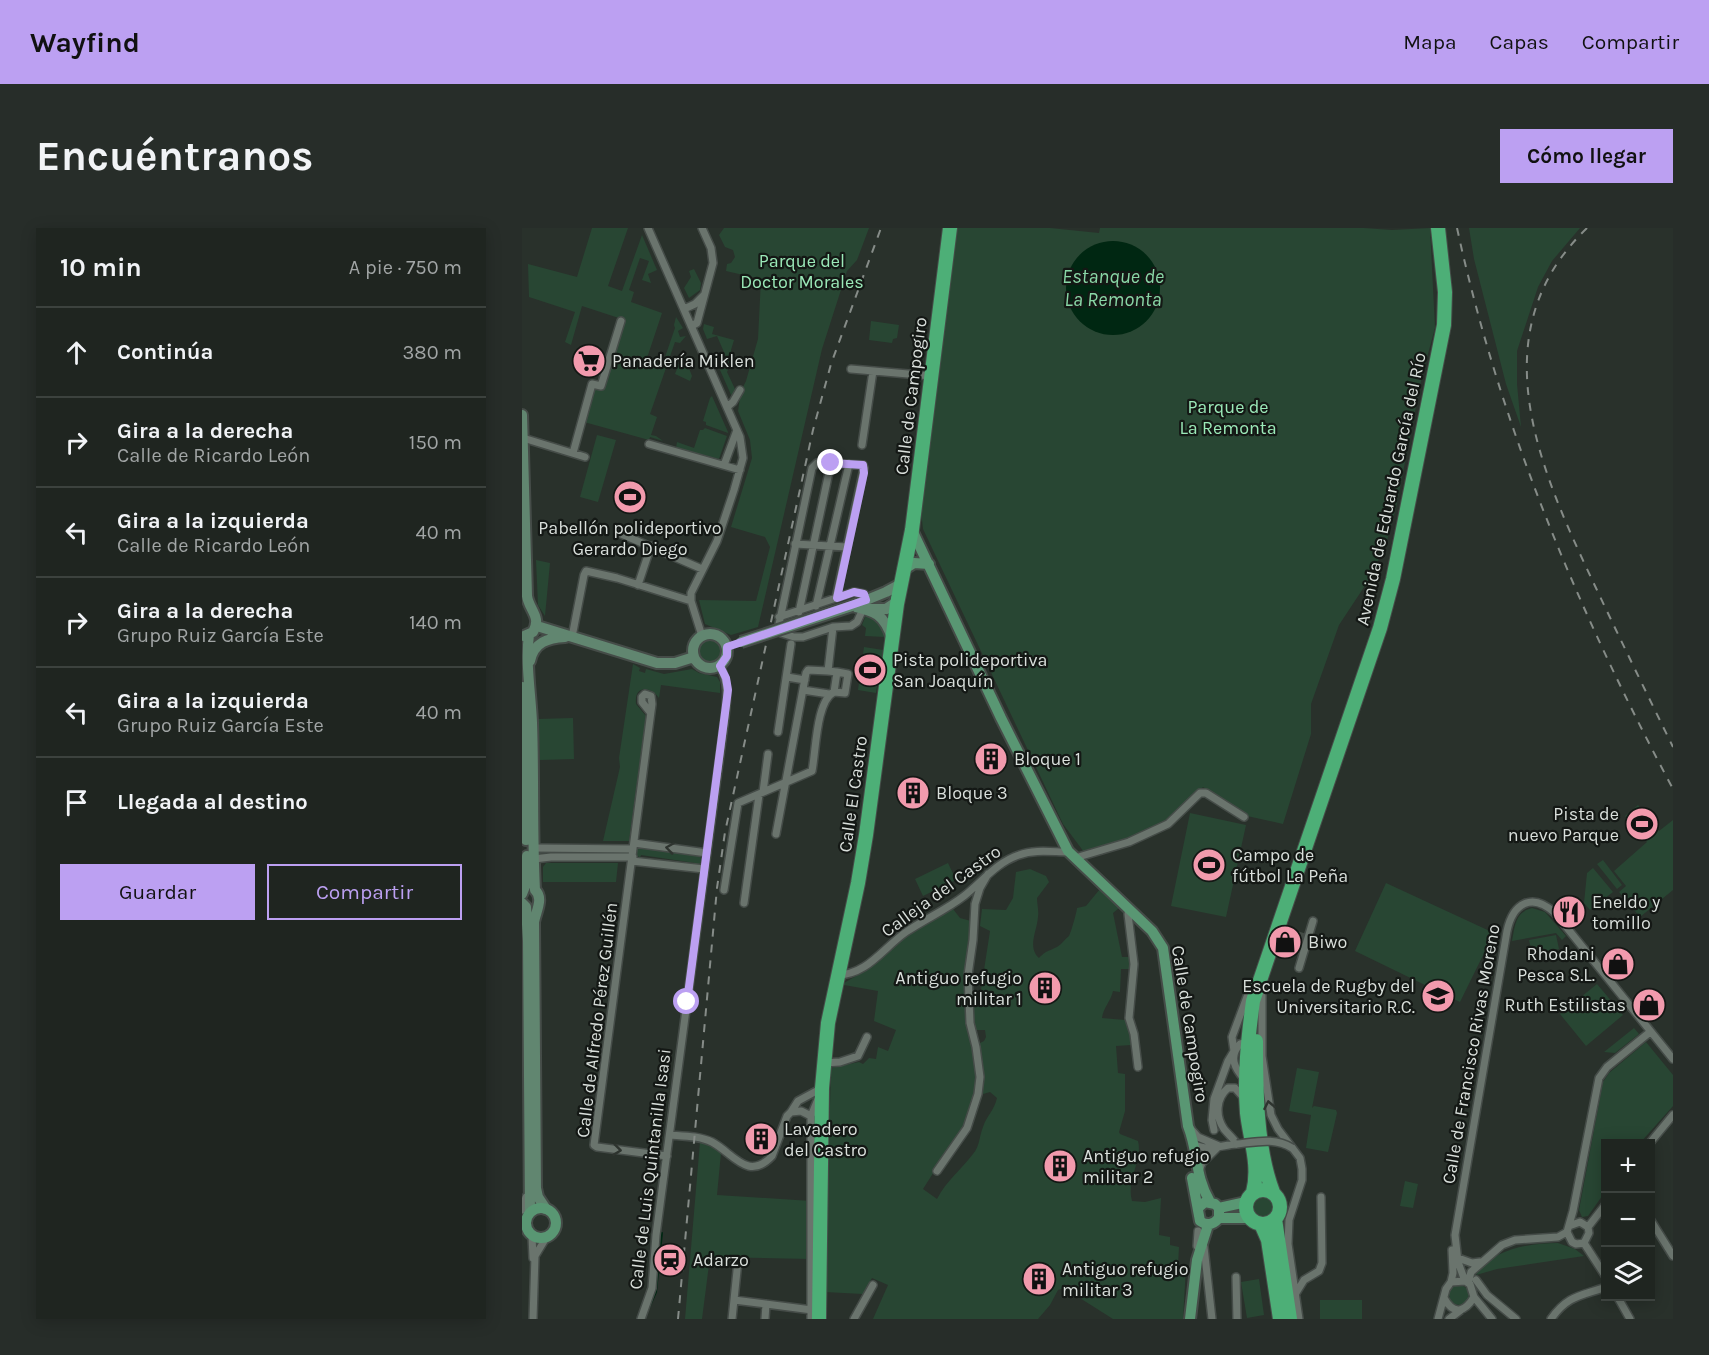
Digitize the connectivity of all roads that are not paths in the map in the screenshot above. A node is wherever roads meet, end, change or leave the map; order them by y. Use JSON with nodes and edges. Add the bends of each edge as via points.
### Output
{"nodes":[{"id":1,"x":648,"y":228,"type":"edge"},
{"id":2,"x":702,"y":228,"type":"edge"},
{"id":3,"x":950,"y":228,"type":"edge"},
{"id":4,"x":1439,"y":232,"type":"edge"},
{"id":5,"x":706,"y":293,"type":"junction"},
{"id":6,"x":684,"y":309,"type":"junction"},
{"id":7,"x":621,"y":321,"type":"dead end"},
{"id":8,"x":691,"y":326,"type":"junction"},
{"id":9,"x":851,"y":369,"type":"dead end"},
{"id":10,"x":873,"y":371,"type":"junction"},
{"id":11,"x":931,"y":376,"type":"junction"},
{"id":12,"x":740,"y":390,"type":"dead end"},
{"id":13,"x":727,"y":407,"type":"junction"},
{"id":14,"x":522,"y":416,"type":"edge"},
{"id":15,"x":737,"y":430,"type":"junction"},
{"id":16,"x":523,"y":438,"type":"edge"},
{"id":17,"x":649,"y":444,"type":"dead end"},
{"id":18,"x":862,"y":445,"type":"dead end"},
{"id":19,"x":573,"y":453,"type":"junction"},
{"id":20,"x":585,"y":457,"type":"dead end"},
{"id":21,"x":831,"y":463,"type":"junction"},
{"id":22,"x":849,"y":464,"type":"junction"},
{"id":23,"x":724,"y":465,"type":"junction"},
{"id":24,"x":522,"y":466,"type":"edge"},
{"id":25,"x":740,"y":470,"type":"junction"},
{"id":26,"x":524,"y":512,"type":"junction"},
{"id":27,"x":522,"y":525,"type":"edge"},
{"id":28,"x":912,"y":530,"type":"junction"},
{"id":29,"x":619,"y":533,"type":"dead end"},
{"id":30,"x":795,"y":544,"type":"junction"},
{"id":31,"x":651,"y":546,"type":"junction"},
{"id":32,"x":812,"y":546,"type":"junction"},
{"id":33,"x":829,"y":547,"type":"junction"},
{"id":34,"x":847,"y":547,"type":"junction"},
{"id":35,"x":929,"y":564,"type":"junction"},
{"id":36,"x":702,"y":569,"type":"junction"},
{"id":37,"x":902,"y":577,"type":"junction"},
{"id":38,"x":638,"y":585,"type":"junction"},
{"id":39,"x":886,"y":592,"type":"junction"},
{"id":40,"x":837,"y":598,"type":"junction"},
{"id":41,"x":691,"y":601,"type":"junction"},
{"id":42,"x":898,"y":601,"type":"junction"},
{"id":43,"x":865,"y":604,"type":"junction"},
{"id":44,"x":816,"y":606,"type":"junction"},
{"id":45,"x":526,"y":609,"type":"edge"},
{"id":46,"x":799,"y":612,"type":"junction"},
{"id":47,"x":779,"y":621,"type":"junction"},
{"id":48,"x":833,"y":627,"type":"junction"},
{"id":49,"x":529,"y":632,"type":"edge"},
{"id":50,"x":702,"y":636,"type":"junction"},
{"id":51,"x":572,"y":637,"type":"junction"},
{"id":52,"x":893,"y":641,"type":"junction"},
{"id":53,"x":791,"y":644,"type":"dead end"},
{"id":54,"x":727,"y":647,"type":"junction"},
{"id":55,"x":694,"y":657,"type":"junction"},
{"id":56,"x":720,"y":666,"type":"junction"},
{"id":57,"x":828,"y":671,"type":"junction"},
{"id":58,"x":530,"y":677,"type":"junction"},
{"id":59,"x":787,"y":677,"type":"junction"},
{"id":60,"x":805,"y":680,"type":"junction"},
{"id":61,"x":522,"y":687,"type":"edge"},
{"id":62,"x":803,"y":690,"type":"junction"},
{"id":63,"x":832,"y":693,"type":"junction"},
{"id":64,"x":522,"y":706,"type":"edge"},
{"id":65,"x":650,"y":712,"type":"dead end"},
{"id":66,"x":522,"y":723,"type":"edge"},
{"id":67,"x":778,"y":732,"type":"dead end"},
{"id":68,"x":768,"y":754,"type":"dead end"},
{"id":69,"x":785,"y":783,"type":"junction"},
{"id":70,"x":761,"y":794,"type":"junction"},
{"id":71,"x":1244,"y":817,"type":"dead end"},
{"id":72,"x":776,"y":834,"type":"dead end"},
{"id":73,"x":633,"y":852,"type":"junction"},
{"id":74,"x":706,"y":853,"type":"junction"},
{"id":75,"x":534,"y":854,"type":"junction"},
{"id":76,"x":1072,"y":855,"type":"junction"},
{"id":77,"x":704,"y":869,"type":"junction"},
{"id":78,"x":988,"y":874,"type":"junction"},
{"id":79,"x":724,"y":890,"type":"dead end"},
{"id":80,"x":527,"y":897,"type":"edge"},
{"id":81,"x":744,"y":903,"type":"dead end"},
{"id":82,"x":1129,"y":908,"type":"junction"},
{"id":83,"x":1313,"y":921,"type":"dead end"},
{"id":84,"x":1272,"y":945,"type":"junction"},
{"id":85,"x":1299,"y":968,"type":"dead end"},
{"id":86,"x":837,"y":975,"type":"junction"},
{"id":87,"x":1248,"y":994,"type":"dead end"},
{"id":88,"x":524,"y":1030,"type":"edge"},
{"id":89,"x":1650,"y":1032,"type":"junction"},
{"id":90,"x":867,"y":1037,"type":"dead end"},
{"id":91,"x":1247,"y":1041,"type":"junction"},
{"id":92,"x":525,"y":1043,"type":"edge"},
{"id":93,"x":1234,"y":1051,"type":"junction"},
{"id":94,"x":1673,"y":1059,"type":"edge"},
{"id":95,"x":824,"y":1063,"type":"junction"},
{"id":96,"x":1250,"y":1064,"type":"junction"},
{"id":97,"x":1138,"y":1067,"type":"dead end"},
{"id":98,"x":822,"y":1088,"type":"junction"},
{"id":99,"x":791,"y":1112,"type":"junction"},
{"id":100,"x":1247,"y":1114,"type":"junction"},
{"id":101,"x":812,"y":1116,"type":"junction"},
{"id":102,"x":1672,"y":1120,"type":"edge"},
{"id":103,"x":1187,"y":1130,"type":"junction"},
{"id":104,"x":1214,"y":1130,"type":"dead end"},
{"id":105,"x":670,"y":1135,"type":"junction"},
{"id":106,"x":1653,"y":1139,"type":"edge"},
{"id":107,"x":1194,"y":1144,"type":"junction"},
{"id":108,"x":1237,"y":1144,"type":"junction"},
{"id":109,"x":1219,"y":1146,"type":"junction"},
{"id":110,"x":1292,"y":1148,"type":"junction"},
{"id":111,"x":668,"y":1156,"type":"junction"},
{"id":112,"x":937,"y":1171,"type":"dead end"},
{"id":113,"x":1202,"y":1188,"type":"junction"},
{"id":114,"x":1273,"y":1192,"type":"junction"},
{"id":115,"x":1250,"y":1197,"type":"junction"},
{"id":116,"x":1321,"y":1197,"type":"dead end"},
{"id":117,"x":1198,"y":1208,"type":"junction"},
{"id":118,"x":546,"y":1209,"type":"junction"},
{"id":119,"x":1216,"y":1209,"type":"junction"},
{"id":120,"x":1601,"y":1209,"type":"edge"},
{"id":121,"x":1574,"y":1211,"type":"junction"},
{"id":122,"x":525,"y":1217,"type":"edge"},
{"id":123,"x":1275,"y":1219,"type":"junction"},
{"id":124,"x":1255,"y":1221,"type":"junction"},
{"id":125,"x":1580,"y":1222,"type":"junction"},
{"id":126,"x":1203,"y":1227,"type":"junction"},
{"id":127,"x":1588,"y":1227,"type":"junction"},
{"id":128,"x":1655,"y":1228,"type":"edge"},
{"id":129,"x":1568,"y":1229,"type":"junction"},
{"id":130,"x":528,"y":1235,"type":"edge"},
{"id":131,"x":1558,"y":1237,"type":"junction"},
{"id":132,"x":546,"y":1238,"type":"junction"},
{"id":133,"x":1455,"y":1241,"type":"junction"},
{"id":134,"x":1572,"y":1242,"type":"junction"},
{"id":135,"x":1584,"y":1243,"type":"junction"},
{"id":136,"x":1202,"y":1255,"type":"junction"},
{"id":137,"x":1673,"y":1256,"type":"edge"},
{"id":138,"x":738,"y":1261,"type":"dead end"},
{"id":139,"x":1482,"y":1261,"type":"junction"},
{"id":140,"x":1457,"y":1264,"type":"junction"},
{"id":141,"x":533,"y":1267,"type":"junction"},
{"id":142,"x":1601,"y":1271,"type":"edge"},
{"id":143,"x":1293,"y":1275,"type":"junction"},
{"id":144,"x":1236,"y":1277,"type":"dead end"},
{"id":145,"x":1304,"y":1280,"type":"junction"},
{"id":146,"x":1476,"y":1280,"type":"dead end"},
{"id":147,"x":1451,"y":1282,"type":"junction"},
{"id":148,"x":1466,"y":1282,"type":"junction"},
{"id":149,"x":873,"y":1285,"type":"dead end"},
{"id":150,"x":1601,"y":1288,"type":"edge"},
{"id":151,"x":1192,"y":1290,"type":"junction"},
{"id":152,"x":1296,"y":1294,"type":"junction"},
{"id":153,"x":1474,"y":1297,"type":"junction"},
{"id":154,"x":1444,"y":1298,"type":"junction"},
{"id":155,"x":734,"y":1300,"type":"junction"},
{"id":156,"x":1620,"y":1301,"type":"edge"},
{"id":157,"x":765,"y":1304,"type":"junction"},
{"id":158,"x":1465,"y":1309,"type":"junction"},
{"id":159,"x":815,"y":1315,"type":"edge"},
{"id":160,"x":1489,"y":1316,"type":"edge"},
{"id":161,"x":533,"y":1319,"type":"edge"},
{"id":162,"x":641,"y":1319,"type":"edge"},
{"id":163,"x":732,"y":1319,"type":"edge"},
{"id":164,"x":765,"y":1319,"type":"edge"},
{"id":165,"x":811,"y":1319,"type":"edge"},
{"id":166,"x":854,"y":1319,"type":"edge"},
{"id":167,"x":1190,"y":1319,"type":"edge"},
{"id":168,"x":1212,"y":1319,"type":"edge"},
{"id":169,"x":1237,"y":1319,"type":"edge"},
{"id":170,"x":1281,"y":1319,"type":"edge"},
{"id":171,"x":1290,"y":1319,"type":"edge"},
{"id":172,"x":1299,"y":1319,"type":"edge"},
{"id":173,"x":1438,"y":1319,"type":"edge"},
{"id":174,"x":1449,"y":1319,"type":"edge"},
{"id":175,"x":1516,"y":1319,"type":"edge"},
{"id":176,"x":1551,"y":1319,"type":"edge"},
{"id":177,"x":1630,"y":1319,"type":"edge"}],
"edges":[{"from":1,"to":6,"type":"street"},
{"from":2,"to":5,"type":"street","via":[[713,263]]},
{"from":3,"to":11,"type":"highway","name":"Calle de Campogiro"},
{"from":4,"to":84,"type":"highway","name":"Avenida de Eduardo García del Río","via":[[1444,325],[1393,579],[1380,628]]},
{"from":5,"to":6,"type":"street"},
{"from":5,"to":8,"type":"street","via":[[697,324]]},
{"from":6,"to":8,"type":"street"},
{"from":7,"to":19,"type":"street","via":[[601,386],[592,384]]},
{"from":8,"to":13,"type":"street"},
{"from":9,"to":10,"type":"street"},
{"from":10,"to":11,"type":"street"},
{"from":10,"to":18,"type":"street"},
{"from":11,"to":28,"type":"highway","name":"Calle de Campogiro"},
{"from":12,"to":13,"type":"street"},
{"from":13,"to":15,"type":"street"},
{"from":14,"to":16,"type":"main road"},
{"from":15,"to":23,"type":"street"},
{"from":15,"to":25,"type":"street","via":[[743,451]]},
{"from":16,"to":19,"type":"street"},
{"from":16,"to":24,"type":"main road"},
{"from":17,"to":23,"type":"street"},
{"from":19,"to":20,"type":"street"},
{"from":21,"to":22,"type":"street"},
{"from":21,"to":30,"type":"street","via":[[817,463],[812,468]]},
{"from":21,"to":32,"type":"street"},
{"from":22,"to":33,"type":"street"},
{"from":22,"to":34,"type":"street","via":[[863,465],[864,473]]},
{"from":23,"to":25,"type":"street"},
{"from":24,"to":26,"type":"main road"},
{"from":25,"to":36,"type":"street","via":[[717,541]]},
{"from":26,"to":27,"type":"main road"},
{"from":26,"to":45,"type":"main road"},
{"from":28,"to":35,"type":"main road","name":"Calle de Campogiro"},
{"from":28,"to":37,"type":"highway","name":"Calle El Castro"},
{"from":29,"to":31,"type":"street"},
{"from":30,"to":32,"type":"street"},
{"from":30,"to":47,"type":"street"},
{"from":31,"to":36,"type":"street"},
{"from":31,"to":38,"type":"street"},
{"from":32,"to":33,"type":"street"},
{"from":32,"to":46,"type":"street"},
{"from":33,"to":34,"type":"street"},
{"from":33,"to":44,"type":"street"},
{"from":34,"to":40,"type":"street"},
{"from":35,"to":37,"type":"main road","via":[[914,563]]},
{"from":35,"to":76,"type":"main road","name":"Calle de Campogiro","via":[[1001,718]]},
{"from":36,"to":41,"type":"street"},
{"from":37,"to":39,"type":"main road"},
{"from":37,"to":42,"type":"highway","name":"Calle El Castro"},
{"from":38,"to":41,"type":"street"},
{"from":38,"to":51,"type":"street","via":[[586,571]]},
{"from":39,"to":42,"type":"main road"},
{"from":39,"to":43,"type":"main road"},
{"from":40,"to":43,"type":"street","via":[[854,592],[864,594]]},
{"from":40,"to":44,"type":"street"},
{"from":41,"to":50,"type":"street"},
{"from":42,"to":43,"type":"main road","via":[[886,609]]},
{"from":42,"to":52,"type":"highway","name":"Calle El Castro"},
{"from":43,"to":48,"type":"street","via":[[857,622]]},
{"from":43,"to":52,"type":"main road","via":[[884,619]]},
{"from":43,"to":54,"type":"main road","bridge":true},
{"from":44,"to":46,"type":"street"},
{"from":45,"to":49,"type":"main road","via":[[537,617]]},
{"from":46,"to":47,"type":"street"},
{"from":47,"to":48,"type":"street","via":[[788,627],[785,634],[794,637]]},
{"from":48,"to":57,"type":"street"},
{"from":49,"to":51,"type":"main road"},
{"from":49,"to":58,"type":"main road"},
{"from":50,"to":54,"type":"main road","via":[[718,636]]},
{"from":50,"to":55,"type":"main road","via":[[694,647]]},
{"from":51,"to":55,"type":"main road","via":[[657,663]]},
{"from":51,"to":58,"type":"main road","via":[[553,638],[539,645],[532,654]]},
{"from":52,"to":86,"type":"highway","name":"Calle El Castro","via":[[858,883]]},
{"from":53,"to":59,"type":"street"},
{"from":54,"to":56,"type":"main road","via":[[727,656]]},
{"from":55,"to":56,"type":"main road","via":[[702,667]]},
{"from":56,"to":74,"type":"street","name":"Calle de Luis Quintanilla Isasi","via":[[728,690]]},
{"from":57,"to":60,"type":"street","via":[[808,670]]},
{"from":57,"to":63,"type":"street","via":[[837,672]]},
{"from":58,"to":75,"type":"main road"},
{"from":59,"to":60,"type":"street"},
{"from":59,"to":67,"type":"street"},
{"from":60,"to":62,"type":"street"},
{"from":61,"to":64,"type":"main road"},
{"from":62,"to":63,"type":"street"},
{"from":62,"to":69,"type":"street"},
{"from":63,"to":69,"type":"street","via":[[822,705],[812,771]]},
{"from":64,"to":66,"type":"main road"},
{"from":65,"to":73,"type":"street","name":"Calle de Alfredo Pérez Guillén"},
{"from":66,"to":80,"type":"main road"},
{"from":68,"to":70,"type":"street"},
{"from":69,"to":70,"type":"street"},
{"from":69,"to":72,"type":"street"},
{"from":70,"to":79,"type":"street","via":[[738,803]]},
{"from":70,"to":81,"type":"street"},
{"from":71,"to":76,"type":"street","name":"Calleja del Castro","via":[[1200,793],[1168,824],[1129,842]]},
{"from":74,"to":73,"type":"street","one_way":true},
{"from":73,"to":75,"type":"street"},
{"from":73,"to":75,"type":"street","via":[[551,857]]},
{"from":73,"to":77,"type":"street"},
{"from":73,"to":111,"type":"street","name":"Calle de Alfredo Pérez Guillén","one_way":true,"via":[[594,1145]]},
{"from":74,"to":77,"type":"street","name":"Calle de Luis Quintanilla Isasi"},
{"from":75,"to":80,"type":"main road"},
{"from":76,"to":78,"type":"street","name":"Calleja del Castro","via":[[1033,851],[1004,862]]},
{"from":76,"to":82,"type":"main road","name":"Calle de Campogiro"},
{"from":77,"to":105,"type":"street","name":"Calle de Luis Quintanilla Isasi"},
{"from":78,"to":86,"type":"street","name":"Calleja del Castro","via":[[952,904],[904,933],[867,966],[848,975]]},
{"from":78,"to":112,"type":"street","via":[[975,904],[968,975],[970,1023],[980,1077],[978,1094],[967,1128]]},
{"from":80,"to":88,"type":"main road"},
{"from":80,"to":118,"type":"main road","via":[[534,922],[536,1188]]},
{"from":82,"to":97,"type":"street","via":[[1134,964],[1129,1018]]},
{"from":82,"to":103,"type":"main road","name":"Calle de Campogiro","via":[[1163,948]]},
{"from":83,"to":85,"type":"street"},
{"from":84,"to":91,"type":"highway","name":"Avenida de Eduardo García del Río","via":[[1253,1001]]},
{"from":84,"to":96,"type":"highway","name":"Avenida de Eduardo García del Río"},
{"from":86,"to":95,"type":"highway","name":"Calle El Castro"},
{"from":87,"to":93,"type":"street","name":"Avenida de Eduardo García del Río","via":[[1232,1037]]},
{"from":88,"to":92,"type":"main road"},
{"from":89,"to":94,"type":"street"},
{"from":89,"to":121,"type":"street","via":[[1599,1078]]},
{"from":89,"to":133,"type":"street","name":"Calle de Francisco Rivas Moreno","via":[[1549,907],[1529,902],[1520,905],[1509,922]]},
{"from":90,"to":95,"type":"street","via":[[858,1056]]},
{"from":91,"to":93,"type":"street","name":"Avenida de Eduardo García del Río"},
{"from":91,"to":96,"type":"highway","name":"Avenida de Eduardo García del Río"},
{"from":92,"to":122,"type":"main road","via":[[529,1174]]},
{"from":93,"to":96,"type":"street","name":"Avenida de Eduardo García del Río"},
{"from":93,"to":104,"type":"street","name":"Avenida de Eduardo García del Río","via":[[1214,1100]]},
{"from":95,"to":98,"type":"highway","name":"Calle El Castro"},
{"from":96,"to":100,"type":"highway","name":"Avenida de Eduardo García del Río"},
{"from":110,"to":96,"type":"street","one_way":true,"via":[[1272,1120]]},
{"from":96,"to":114,"type":"highway","name":"Avenida de Eduardo García del Río","via":[[1263,1161]]},
{"from":98,"to":99,"type":"street","via":[[798,1101]]},
{"from":98,"to":101,"type":"street","name":"Calle El Castro"},
{"from":98,"to":159,"type":"highway","name":"Calle El Castro"},
{"from":99,"to":101,"type":"street"},
{"from":99,"to":105,"type":"street","via":[[772,1156],[749,1167],[710,1141]]},
{"from":100,"to":108,"type":"street","via":[[1240,1092],[1231,1087],[1223,1092],[1218,1106],[1220,1121]]},
{"from":100,"to":115,"type":"highway","name":"Avenida de Eduardo García del Río","via":[[1256,1163],[1256,1181]]},
{"from":101,"to":159,"type":"street","name":"Calle El Castro"},
{"from":102,"to":106,"type":"street"},
{"from":103,"to":107,"type":"main road","name":"Calle de Campogiro"},
{"from":103,"to":109,"type":"street"},
{"from":103,"to":117,"type":"main road","name":"Calle de Campogiro"},
{"from":105,"to":111,"type":"street","name":"Calle de Luis Quintanilla Isasi"},
{"from":107,"to":109,"type":"street","via":[[1206,1148]]},
{"from":107,"to":113,"type":"main road","name":"Calle de Campogiro"},
{"from":108,"to":109,"type":"street"},
{"from":108,"to":110,"type":"street","bridge":true,"via":[[1276,1141]]},
{"from":109,"to":113,"type":"street","via":[[1200,1166]]},
{"from":110,"to":143,"type":"street","via":[[1302,1169],[1288,1231]]},
{"from":111,"to":162,"type":"street","name":"Calle de Luis Quintanilla Isasi","via":[[652,1288]]},
{"from":113,"to":119,"type":"main road","name":"Calle de Campogiro"},
{"from":114,"to":115,"type":"highway","via":[[1266,1189]]},
{"from":114,"to":123,"type":"highway","via":[[1280,1203]]},
{"from":115,"to":119,"type":"main road"},
{"from":115,"to":124,"type":"highway","via":[[1246,1210]]},
{"from":116,"to":145,"type":"street","via":[[1322,1263],[1319,1271]]},
{"from":117,"to":119,"type":"main road","via":[[1201,1204]]},
{"from":117,"to":126,"type":"main road","name":"Calle de Campogiro"},
{"from":118,"to":122,"type":"main road","via":[[537,1208]]},
{"from":118,"to":132,"type":"main road","via":[[554,1215],[556,1225]]},
{"from":119,"to":124,"type":"main road"},
{"from":119,"to":126,"type":"main road","via":[[1216,1222]]},
{"from":120,"to":127,"type":"street"},
{"from":121,"to":125,"type":"street"},
{"from":121,"to":129,"type":"street"},
{"from":122,"to":130,"type":"main road"},
{"from":123,"to":124,"type":"highway","via":[[1268,1223]]},
{"from":123,"to":171,"type":"highway"},
{"from":124,"to":170,"type":"highway","via":[[1268,1240]]},
{"from":125,"to":127,"type":"street"},
{"from":125,"to":129,"type":"street"},
{"from":126,"to":136,"type":"main road"},
{"from":126,"to":151,"type":"main road","via":[[1191,1264]]},
{"from":127,"to":135,"type":"street"},
{"from":128,"to":137,"type":"street"},
{"from":129,"to":131,"type":"street"},
{"from":129,"to":134,"type":"street"},
{"from":130,"to":132,"type":"main road"},
{"from":130,"to":141,"type":"street"},
{"from":131,"to":134,"type":"street"},
{"from":131,"to":139,"type":"street","via":[[1509,1242]]},
{"from":132,"to":141,"type":"street","via":[[537,1250]]},
{"from":133,"to":140,"type":"street","name":"Calle de Francisco Rivas Moreno"},
{"from":133,"to":140,"type":"street","name":"Calle de Francisco Rivas Moreno","via":[[1452,1251]]},
{"from":134,"to":135,"type":"street"},
{"from":135,"to":142,"type":"street"},
{"from":136,"to":151,"type":"main road"},
{"from":136,"to":168,"type":"street"},
{"from":138,"to":155,"type":"street"},
{"from":139,"to":140,"type":"street"},
{"from":139,"to":148,"type":"street"},
{"from":140,"to":147,"type":"street","name":"Calle de Francisco Rivas Moreno"},
{"from":140,"to":148,"type":"street","name":"Calle de Francisco Rivas Moreno"},
{"from":141,"to":161,"type":"street"},
{"from":143,"to":145,"type":"street"},
{"from":143,"to":152,"type":"street"},
{"from":144,"to":169,"type":"street"},
{"from":145,"to":152,"type":"street"},
{"from":146,"to":175,"type":"street","via":[[1487,1295]]},
{"from":147,"to":148,"type":"street"},
{"from":147,"to":154,"type":"street"},
{"from":148,"to":153,"type":"street"},
{"from":149,"to":166,"type":"street"},
{"from":150,"to":176,"type":"street","via":[[1582,1293],[1558,1308]]},
{"from":151,"to":167,"type":"main road"},
{"from":152,"to":172,"type":"street"},
{"from":153,"to":158,"type":"street"},
{"from":153,"to":160,"type":"street"},
{"from":154,"to":158,"type":"street","via":[[1454,1309]]},
{"from":154,"to":173,"type":"street"},
{"from":155,"to":157,"type":"street"},
{"from":155,"to":163,"type":"street"},
{"from":156,"to":177,"type":"street"},
{"from":157,"to":159,"type":"street"},
{"from":157,"to":164,"type":"street"},
{"from":158,"to":160,"type":"street"},
{"from":158,"to":174,"type":"street"},
{"from":159,"to":165,"type":"street","name":"Calle El Castro"}]}
